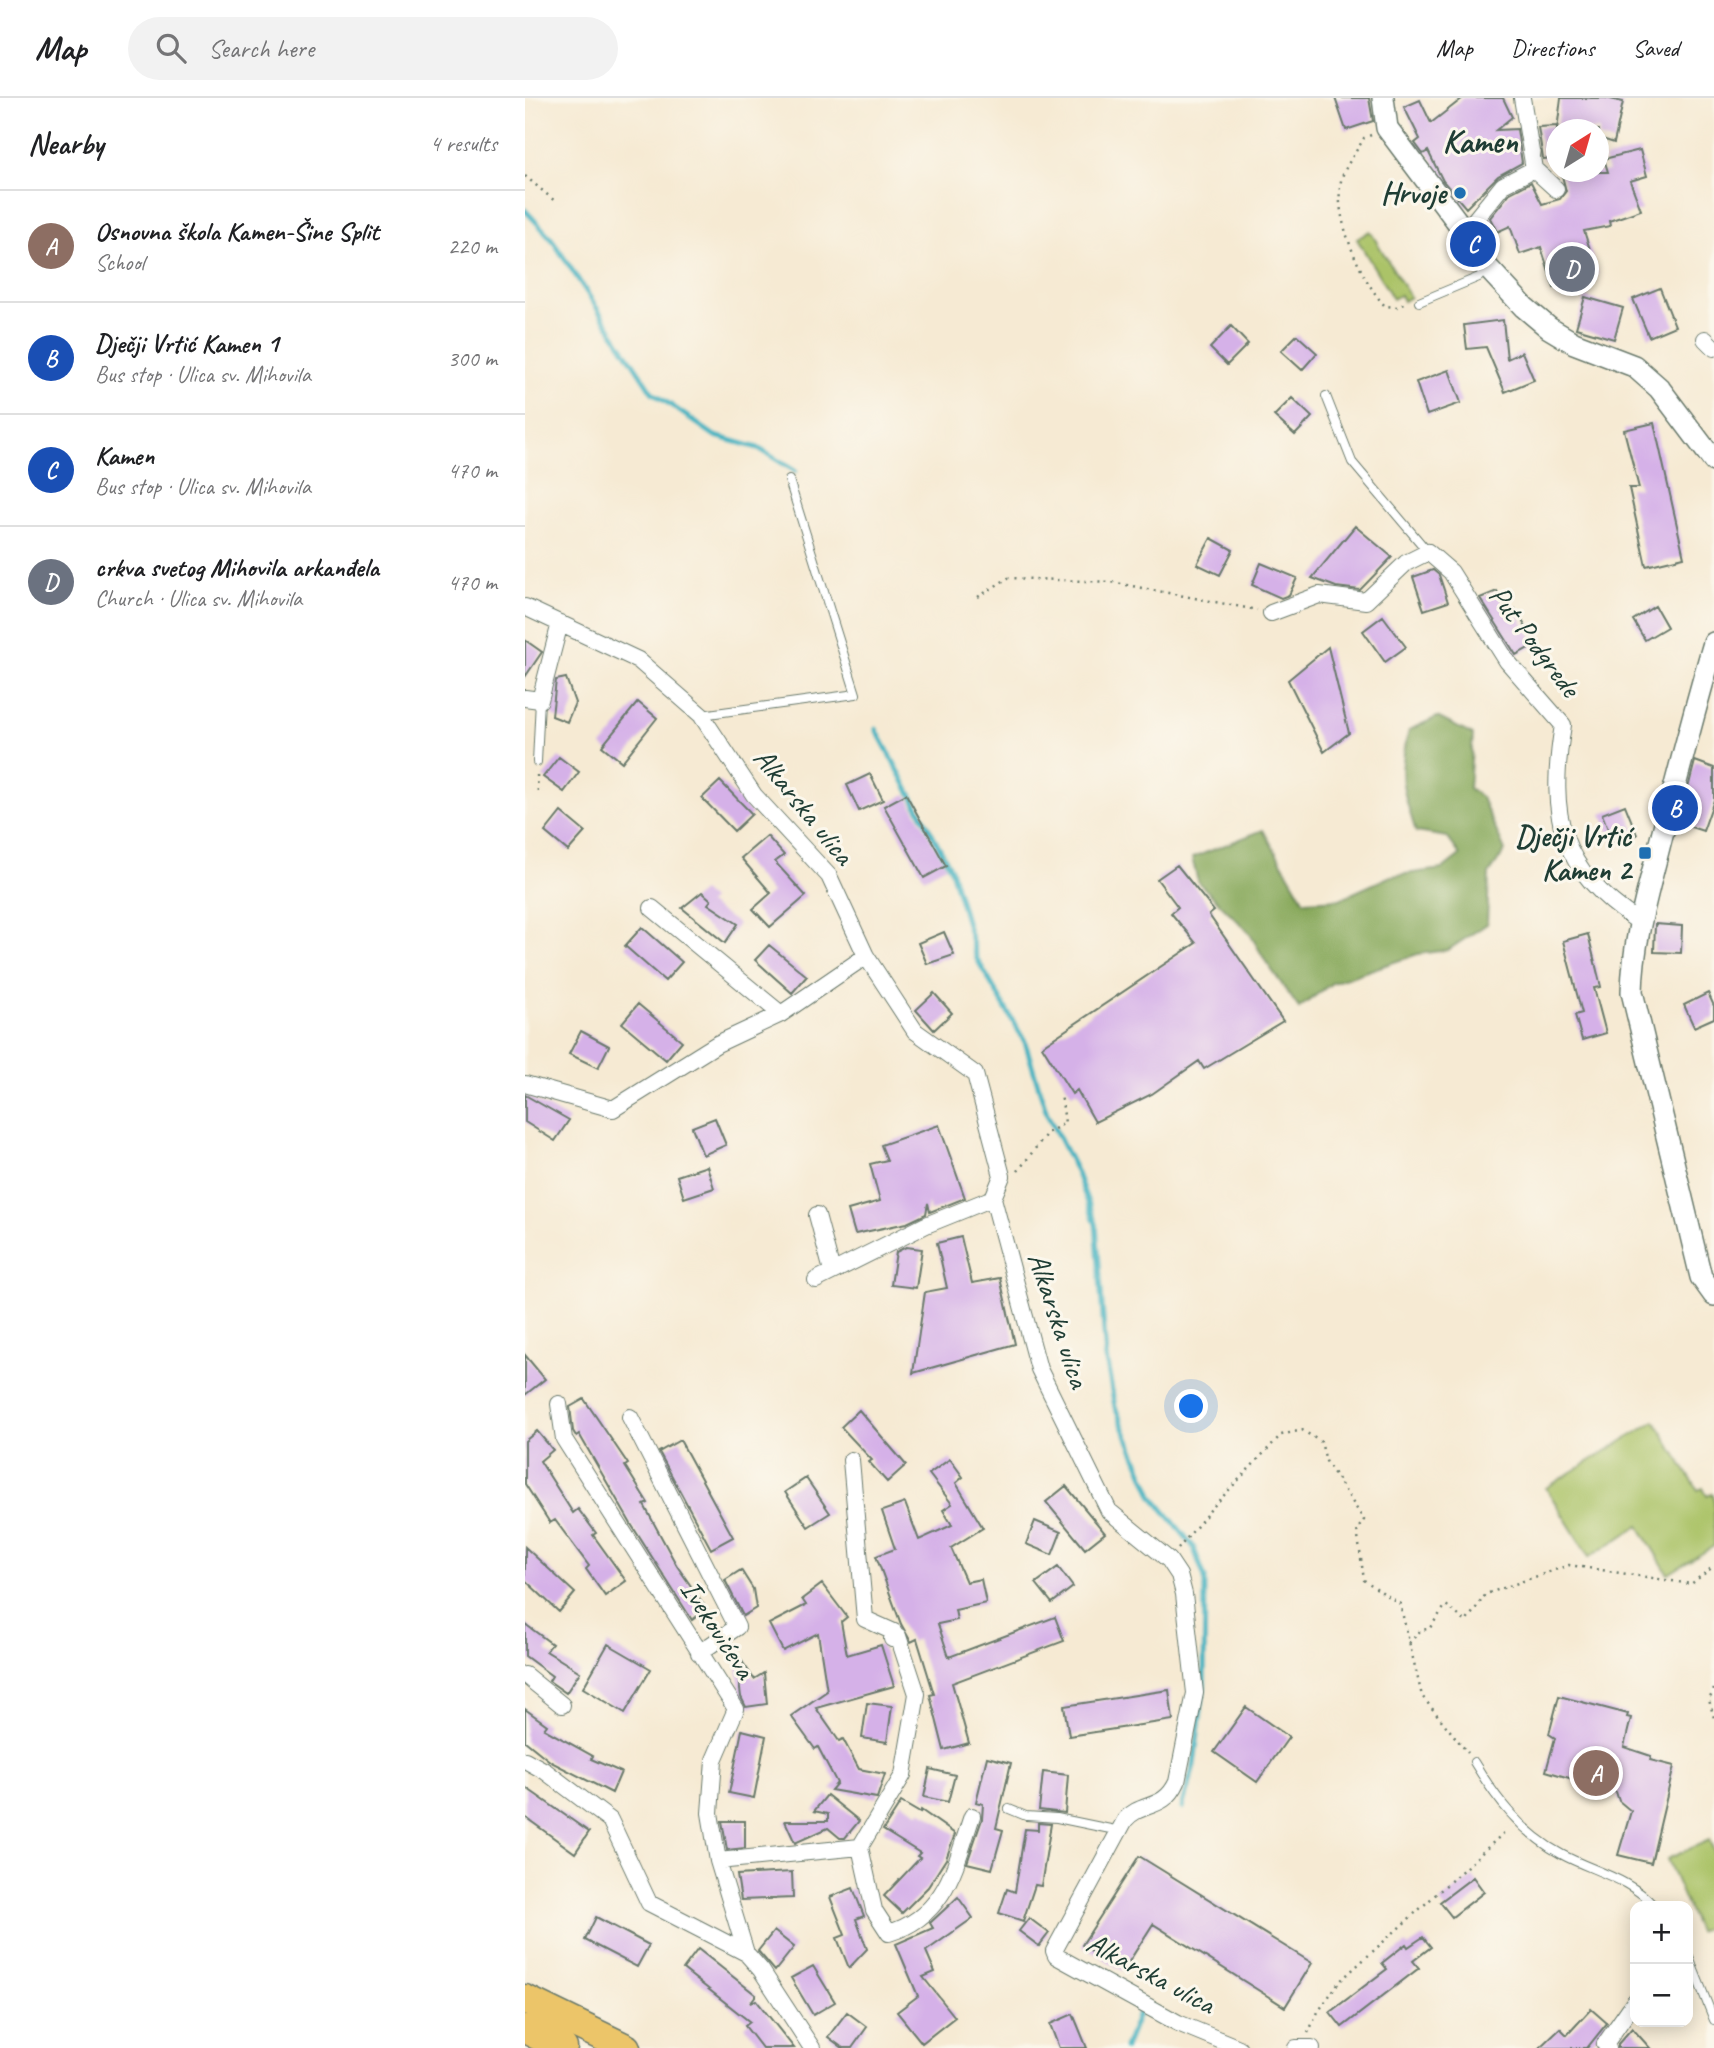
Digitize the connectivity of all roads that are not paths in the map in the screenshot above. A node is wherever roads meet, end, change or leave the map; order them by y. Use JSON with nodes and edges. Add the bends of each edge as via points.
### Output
{"nodes":[{"id":1,"x":1383,"y":98,"type":"edge"},
{"id":2,"x":1522,"y":98,"type":"edge"},
{"id":3,"x":1534,"y":169,"type":"junction"},
{"id":4,"x":1556,"y":189,"type":"dead end"},
{"id":5,"x":1465,"y":232,"type":"junction"},
{"id":6,"x":1487,"y":267,"type":"junction"},
{"id":7,"x":1419,"y":302,"type":"road end"},
{"id":8,"x":1326,"y":396,"type":"dead end"},
{"id":9,"x":1714,"y":461,"type":"edge"},
{"id":10,"x":789,"y":480,"type":"dead end"},
{"id":11,"x":1428,"y":552,"type":"junction"},
{"id":12,"x":525,"y":607,"type":"edge"},
{"id":13,"x":1271,"y":613,"type":"road end"},
{"id":14,"x":560,"y":623,"type":"junction"},
{"id":15,"x":1714,"y":643,"type":"edge"},
{"id":16,"x":533,"y":699,"type":"edge"},
{"id":17,"x":701,"y":715,"type":"junction"},
{"id":18,"x":537,"y":762,"type":"road end"},
{"id":19,"x":652,"y":908,"type":"dead end"},
{"id":20,"x":1639,"y":922,"type":"junction"},
{"id":21,"x":866,"y":956,"type":"junction"},
{"id":22,"x":781,"y":1014,"type":"junction"},
{"id":23,"x":525,"y":1084,"type":"edge"},
{"id":24,"x":995,"y":1191,"type":"junction"},
{"id":25,"x":817,"y":1214,"type":"dead end"},
{"id":26,"x":832,"y":1271,"type":"junction"},
{"id":27,"x":816,"y":1280,"type":"dead end"},
{"id":28,"x":1714,"y":1295,"type":"edge"},
{"id":29,"x":559,"y":1404,"type":"dead end"},
{"id":30,"x":630,"y":1417,"type":"dead end"},
{"id":31,"x":851,"y":1460,"type":"dead end"},
{"id":32,"x":699,"y":1653,"type":"junction"},
{"id":33,"x":525,"y":1675,"type":"edge"},
{"id":34,"x":562,"y":1705,"type":"dead end"},
{"id":35,"x":525,"y":1760,"type":"edge"},
{"id":36,"x":1474,"y":1762,"type":"road end"},
{"id":37,"x":1009,"y":1809,"type":"dead end"},
{"id":38,"x":972,"y":1816,"type":"dead end"},
{"id":39,"x":1120,"y":1831,"type":"junction"},
{"id":40,"x":860,"y":1847,"type":"junction"},
{"id":41,"x":718,"y":1861,"type":"junction"},
{"id":42,"x":1647,"y":1901,"type":"edge"},
{"id":43,"x":746,"y":1953,"type":"junction"},
{"id":44,"x":1692,"y":1964,"type":"edge"},
{"id":45,"x":525,"y":1999,"type":"edge"},
{"id":46,"x":1630,"y":2008,"type":"edge"},
{"id":47,"x":1714,"y":2020,"type":"edge"},
{"id":48,"x":525,"y":2029,"type":"edge"},
{"id":49,"x":563,"y":2048,"type":"edge"},
{"id":50,"x":626,"y":2048,"type":"edge"},
{"id":51,"x":812,"y":2048,"type":"edge"},
{"id":52,"x":1239,"y":2048,"type":"edge"},
{"id":53,"x":1608,"y":2048,"type":"edge"}],
"edges":[{"from":1,"to":5,"type":"street","via":[[1387,128]]},
{"from":2,"to":3,"type":"street"},
{"from":3,"to":4,"type":"street"},
{"from":3,"to":5,"type":"street","via":[[1503,184]]},
{"from":5,"to":6,"type":"street"},
{"from":6,"to":7,"type":"lane","via":[[1479,277]]},
{"from":6,"to":9,"type":"street","via":[[1549,328],[1634,366],[1659,388]]},
{"from":8,"to":11,"type":"lane","via":[[1352,461]]},
{"from":10,"to":17,"type":"lane","via":[[856,694]]},
{"from":11,"to":13,"type":"street","via":[[1406,563],[1366,601],[1319,595]]},
{"from":11,"to":20,"type":"street","name":"Put Podgrede","via":[[1451,572],[1507,661],[1563,725],[1556,772],[1565,840],[1594,888]]},
{"from":12,"to":14,"type":"street","name":"Alkarska ulica"},
{"from":14,"to":16,"type":"street"},
{"from":14,"to":17,"type":"street","name":"Alkarska ulica","via":[[638,660]]},
{"from":15,"to":20,"type":"street"},
{"from":16,"to":18,"type":"lane"},
{"from":17,"to":21,"type":"street","name":"Alkarska ulica","via":[[754,795],[829,876]]},
{"from":19,"to":22,"type":"street"},
{"from":20,"to":28,"type":"street","via":[[1632,992],[1701,1277]]},
{"from":21,"to":22,"type":"street"},
{"from":21,"to":24,"type":"street","name":"Alkarska ulica","via":[[915,1031],[975,1074],[1002,1176]]},
{"from":22,"to":23,"type":"street","via":[[717,1044],[613,1109]]},
{"from":24,"to":26,"type":"street"},
{"from":24,"to":39,"type":"street","name":"Alkarska ulica","via":[[1039,1369],[1109,1511],[1169,1560],[1184,1594],[1195,1693],[1177,1782],[1161,1803],[1130,1814]]},
{"from":25,"to":26,"type":"street"},
{"from":26,"to":27,"type":"street"},
{"from":29,"to":32,"type":"street","name":"Ivekovićeva","via":[[564,1439]]},
{"from":30,"to":32,"type":"street","name":"Ivekovićeva","via":[[737,1627]]},
{"from":31,"to":40,"type":"street","via":[[865,1619],[894,1632],[892,1639],[898,1636],[917,1694],[903,1775]]},
{"from":32,"to":41,"type":"street","name":"Ivekovićeva","via":[[736,1709],[714,1760],[710,1813]]},
{"from":33,"to":34,"type":"street"},
{"from":35,"to":43,"type":"street","via":[[610,1820],[649,1903]]},
{"from":36,"to":42,"type":"lane","via":[[1495,1796],[1538,1840],[1616,1878]]},
{"from":37,"to":39,"type":"lane","via":[[1026,1816]]},
{"from":38,"to":40,"type":"street","via":[[950,1879],[935,1906],[888,1933],[874,1910]]},
{"from":39,"to":52,"type":"street","name":"Alkarska ulica","via":[[1057,1940],[1056,1956],[1178,2023]]},
{"from":40,"to":41,"type":"street"},
{"from":41,"to":43,"type":"street","name":"Ivekovićeva"},
{"from":43,"to":51,"type":"street","name":"Ivekovićeva"},
{"from":44,"to":47,"type":"lane"},
{"from":45,"to":50,"type":"highway"},
{"from":46,"to":53,"type":"street","via":[[1605,2043]]},
{"from":48,"to":49,"type":"highway"}]}
